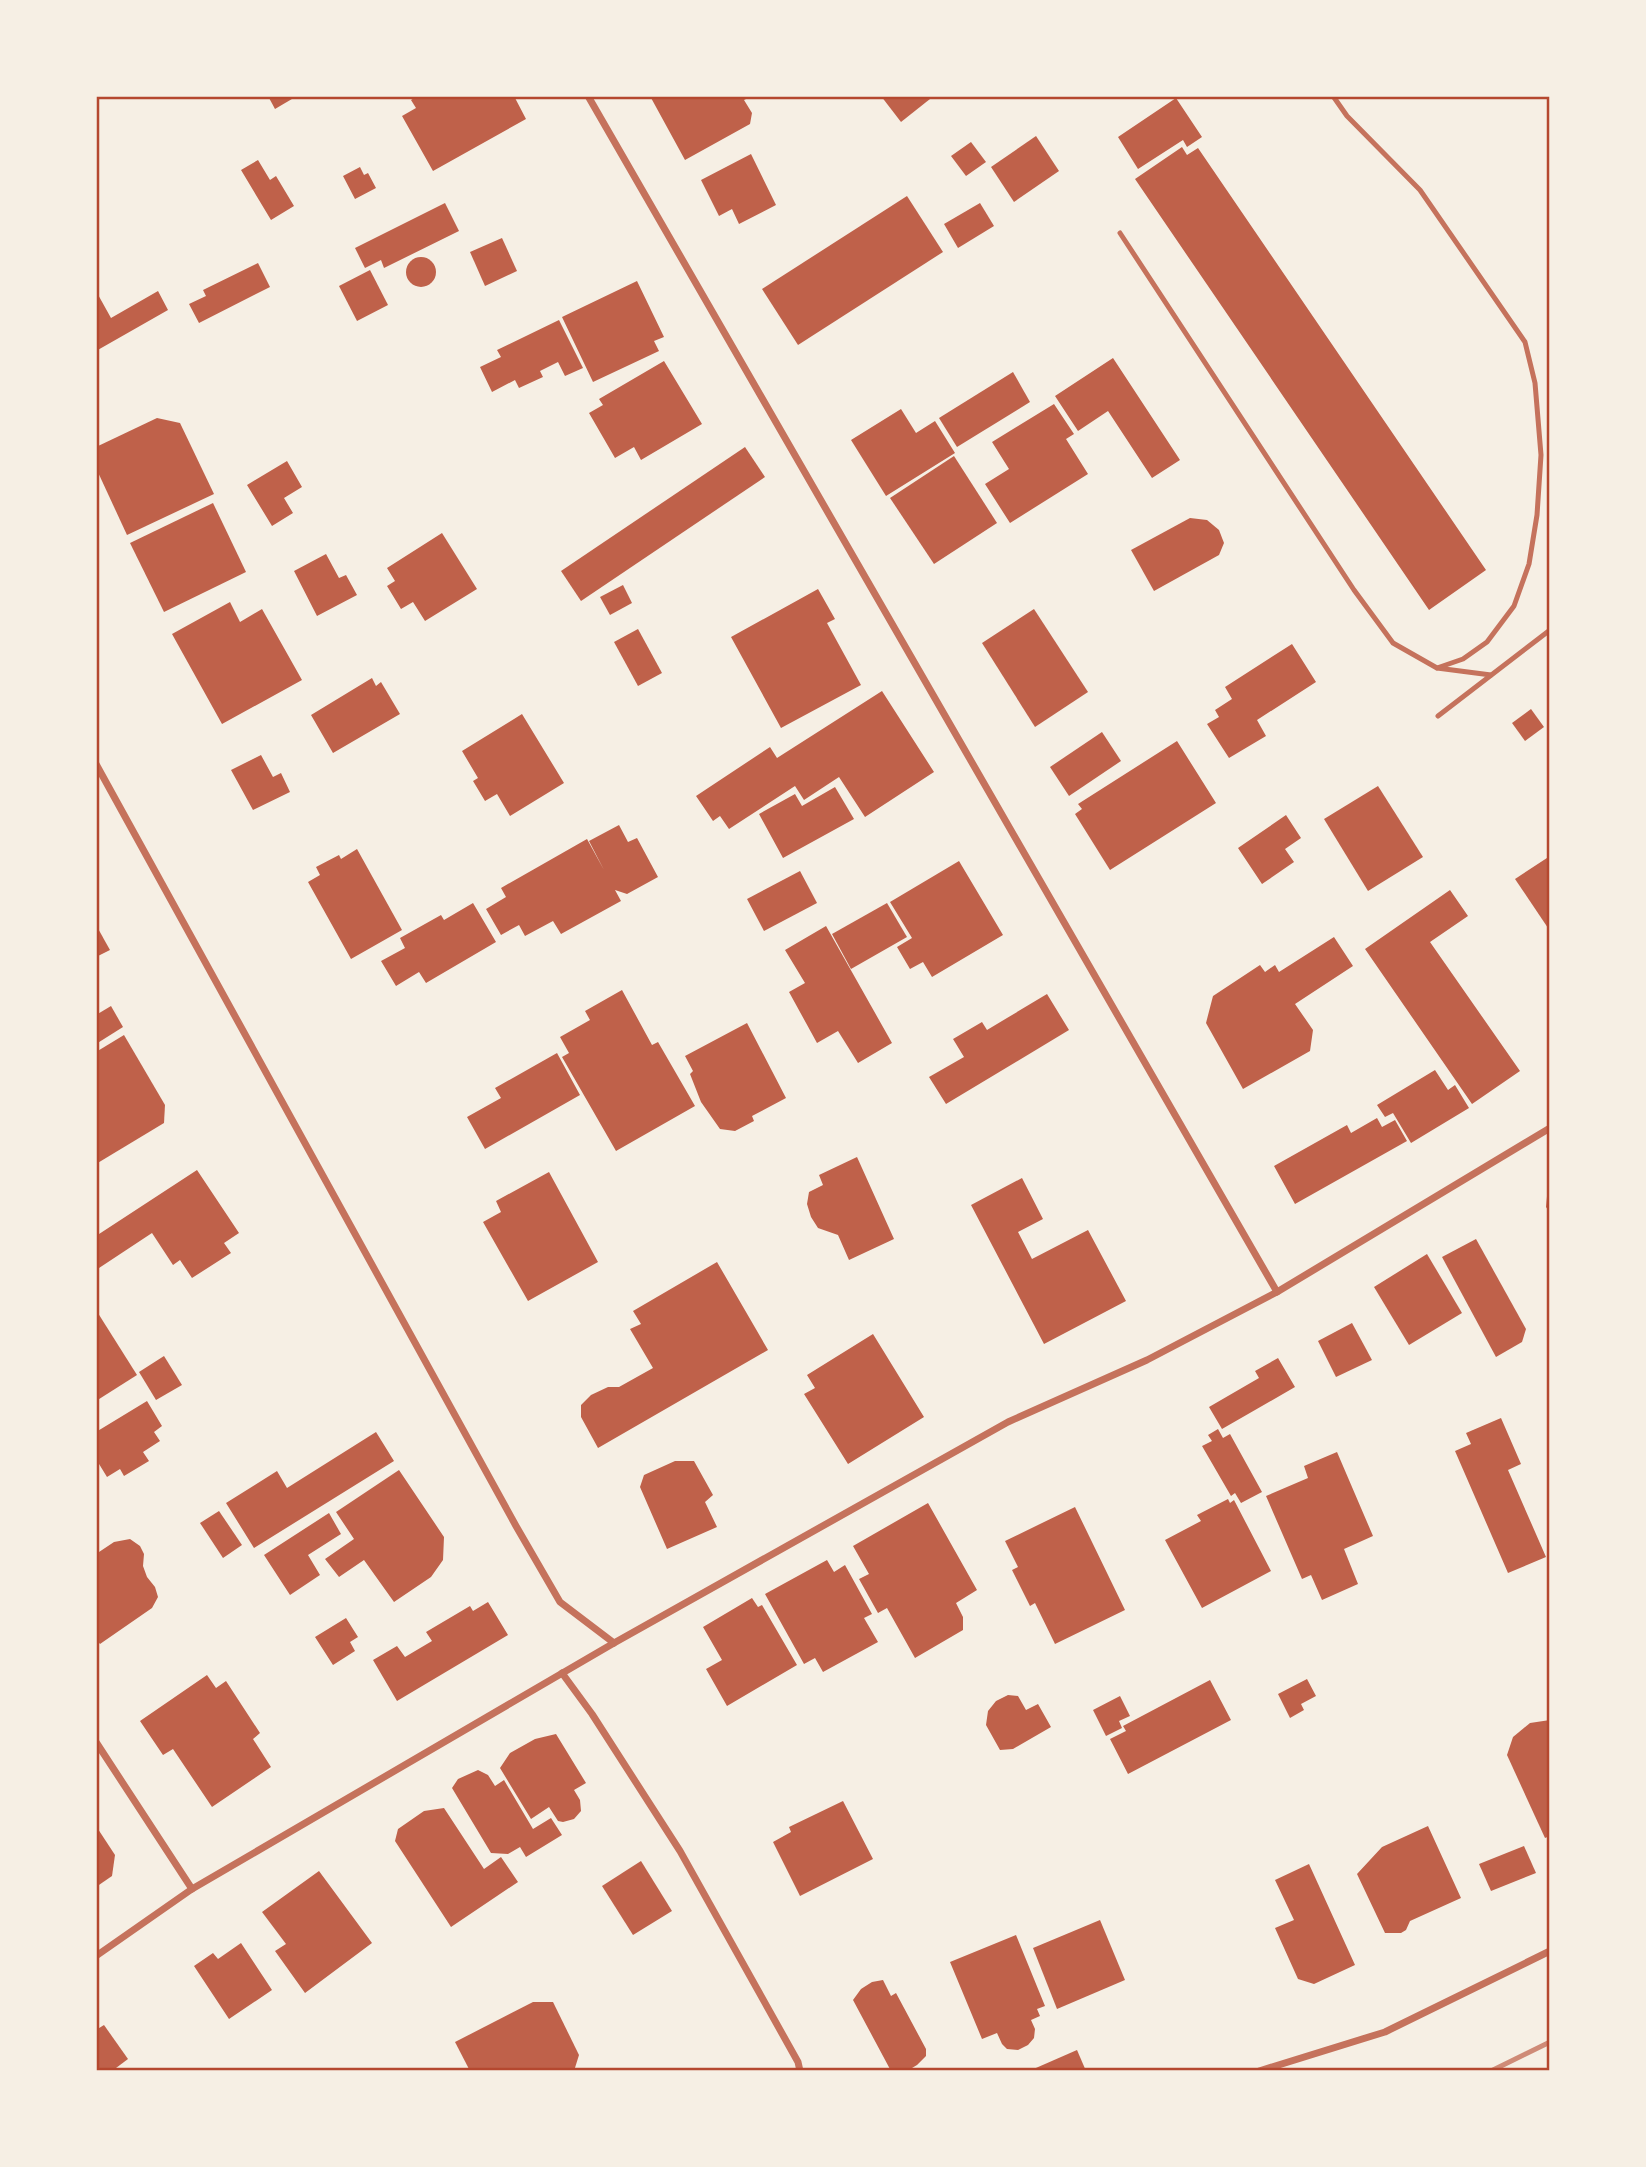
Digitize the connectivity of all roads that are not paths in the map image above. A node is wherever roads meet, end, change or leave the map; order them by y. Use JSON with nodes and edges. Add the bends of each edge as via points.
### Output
{"nodes":[{"id":1,"x":588,"y":96,"type":"edge"},
{"id":2,"x":1333,"y":96,"type":"edge"},
{"id":3,"x":1120,"y":233,"type":"dead end"},
{"id":4,"x":1550,"y":630,"type":"edge"},
{"id":5,"x":1437,"y":668,"type":"junction"},
{"id":6,"x":1491,"y":675,"type":"junction"},
{"id":7,"x":1438,"y":716,"type":"dead end"},
{"id":8,"x":96,"y":764,"type":"edge"},
{"id":9,"x":1550,"y":1128,"type":"edge"},
{"id":10,"x":1277,"y":1292,"type":"junction"},
{"id":11,"x":614,"y":1643,"type":"junction"},
{"id":12,"x":562,"y":1673,"type":"junction"},
{"id":13,"x":96,"y":1741,"type":"edge"},
{"id":14,"x":192,"y":1889,"type":"junction"},
{"id":15,"x":1550,"y":1951,"type":"edge"},
{"id":16,"x":96,"y":1956,"type":"edge"},
{"id":17,"x":800,"y":2071,"type":"edge"},
{"id":18,"x":1259,"y":2071,"type":"edge"}],
"edges":[{"from":1,"to":10,"type":"street"},
{"from":2,"to":5,"type":"lane","via":[[1420,190],[1525,342],[1535,383],[1541,456],[1529,564],[1514,606],[1487,642],[1463,659]]},
{"from":3,"to":5,"type":"lane","via":[[1354,590],[1393,642]]},
{"from":4,"to":6,"type":"lane"},
{"from":5,"to":6,"type":"lane"},
{"from":6,"to":7,"type":"lane"},
{"from":8,"to":11,"type":"street","via":[[560,1602]]},
{"from":9,"to":10,"type":"street"},
{"from":10,"to":11,"type":"street","via":[[1147,1360],[1008,1422]]},
{"from":11,"to":12,"type":"street"},
{"from":12,"to":14,"type":"street"},
{"from":12,"to":17,"type":"street","via":[[680,1851]]},
{"from":13,"to":14,"type":"street"},
{"from":14,"to":16,"type":"street"},
{"from":15,"to":18,"type":"street","via":[[1385,2032]]}]}
